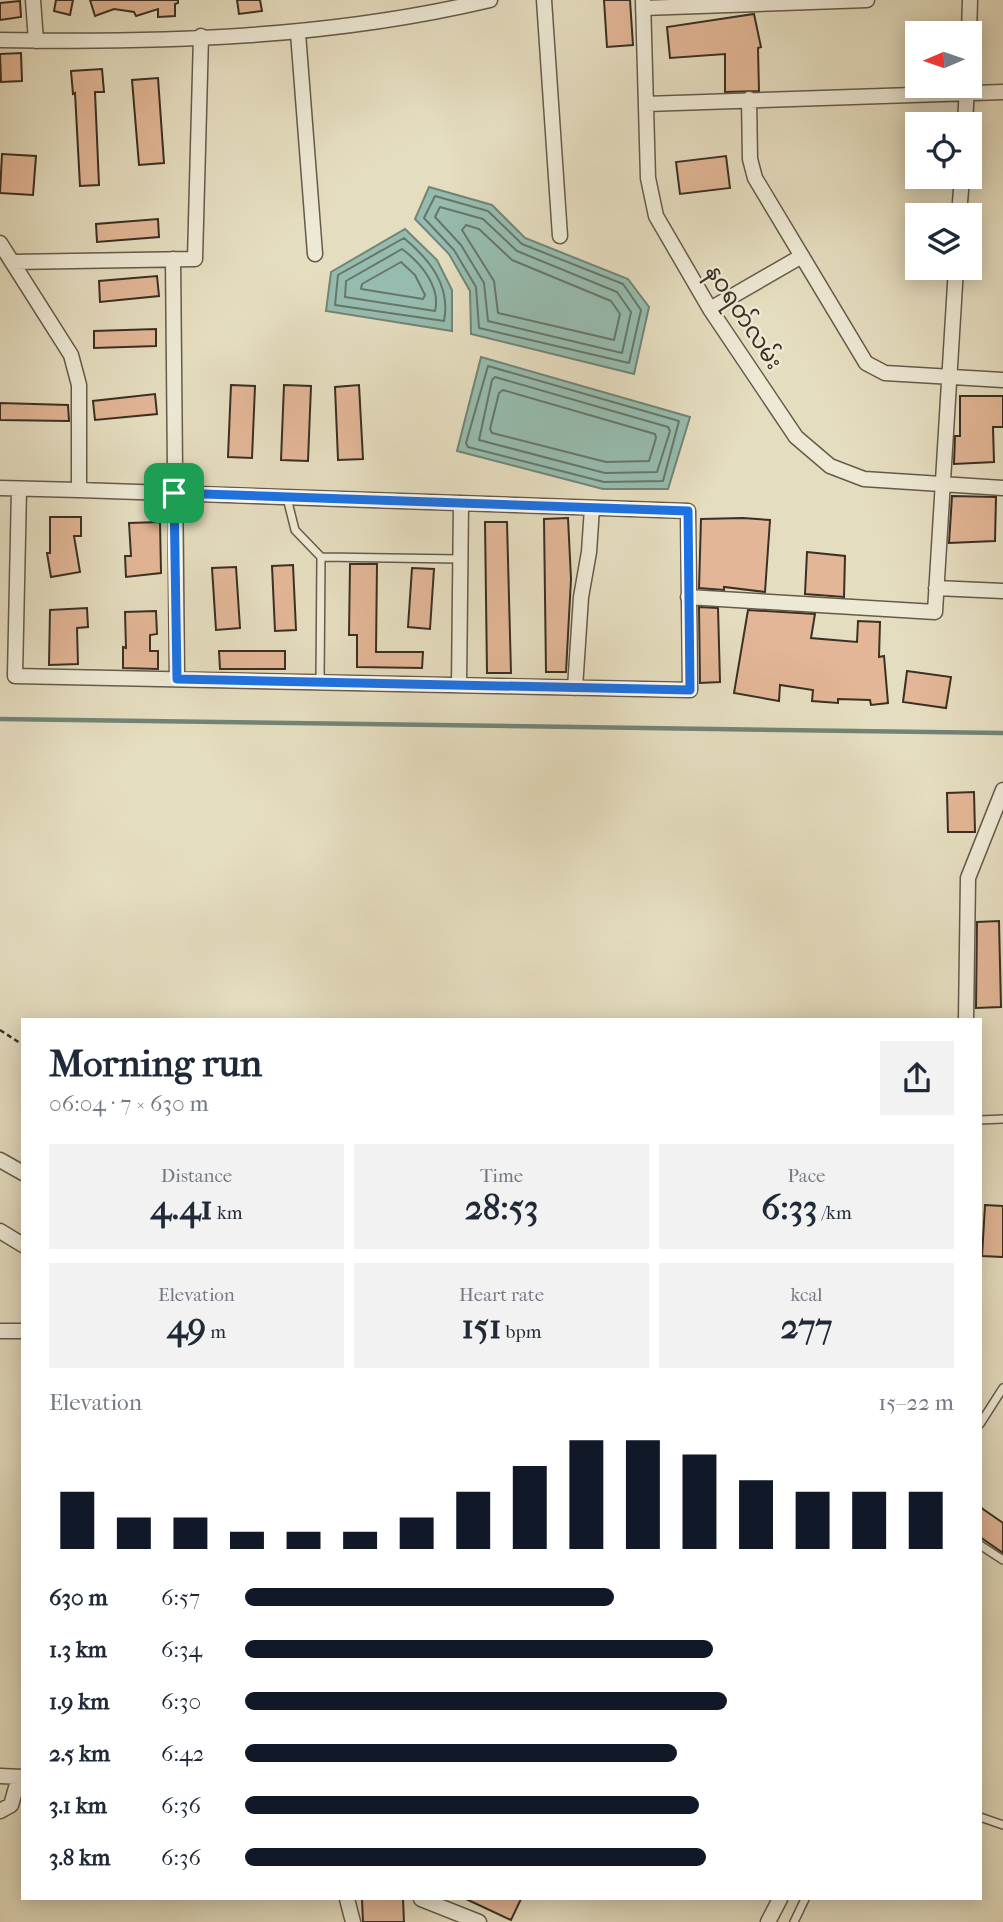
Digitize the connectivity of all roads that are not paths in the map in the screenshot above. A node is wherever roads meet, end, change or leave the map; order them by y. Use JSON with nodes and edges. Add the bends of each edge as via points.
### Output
{"nodes":[{"id":1,"x":33,"y":0,"type":"edge"},
{"id":2,"x":490,"y":0,"type":"edge"},
{"id":3,"x":544,"y":0,"type":"edge"},
{"id":4,"x":855,"y":0,"type":"edge"},
{"id":5,"x":867,"y":0,"type":"edge"},
{"id":6,"x":971,"y":0,"type":"edge"},
{"id":7,"x":643,"y":4,"type":"edge"},
{"id":8,"x":970,"y":21,"type":"edge"},
{"id":9,"x":298,"y":33,"type":"junction"},
{"id":10,"x":201,"y":36,"type":"junction"},
{"id":11,"x":0,"y":40,"type":"edge"},
{"id":12,"x":36,"y":41,"type":"junction"},
{"id":13,"x":982,"y":90,"type":"edge"},
{"id":14,"x":905,"y":91,"type":"edge"},
{"id":15,"x":1003,"y":92,"type":"edge"},
{"id":16,"x":749,"y":99,"type":"junction"},
{"id":17,"x":646,"y":104,"type":"junction"},
{"id":18,"x":560,"y":236,"type":"dead end"},
{"id":19,"x":0,"y":243,"type":"edge"},
{"id":20,"x":315,"y":254,"type":"dead end"},
{"id":21,"x":802,"y":256,"type":"junction"},
{"id":22,"x":173,"y":259,"type":"junction"},
{"id":23,"x":12,"y":262,"type":"junction"},
{"id":24,"x":955,"y":280,"type":"edge"},
{"id":25,"x":710,"y":309,"type":"junction"},
{"id":26,"x":949,"y":377,"type":"junction"},
{"id":27,"x":1003,"y":380,"type":"edge"},
{"id":28,"x":943,"y":485,"type":"junction"},
{"id":29,"x":0,"y":488,"type":"edge"},
{"id":30,"x":1003,"y":488,"type":"edge"},
{"id":31,"x":19,"y":489,"type":"junction"},
{"id":32,"x":79,"y":490,"type":"junction"},
{"id":33,"x":174,"y":493,"type":"junction"},
{"id":34,"x":287,"y":497,"type":"junction"},
{"id":35,"x":461,"y":503,"type":"junction"},
{"id":36,"x":592,"y":508,"type":"junction"},
{"id":37,"x":321,"y":557,"type":"junction"},
{"id":38,"x":460,"y":559,"type":"junction"},
{"id":39,"x":936,"y":588,"type":"junction"},
{"id":40,"x":1003,"y":591,"type":"edge"},
{"id":41,"x":688,"y":597,"type":"junction"},
{"id":42,"x":177,"y":679,"type":"junction"},
{"id":43,"x":320,"y":682,"type":"junction"},
{"id":44,"x":459,"y":685,"type":"junction"},
{"id":45,"x":575,"y":688,"type":"junction"},
{"id":46,"x":1003,"y":790,"type":"edge"},
{"id":47,"x":966,"y":1018,"type":"edge"},
{"id":48,"x":1003,"y":1119,"type":"edge"},
{"id":49,"x":982,"y":1120,"type":"edge"},
{"id":50,"x":0,"y":1160,"type":"edge"},
{"id":51,"x":21,"y":1171,"type":"edge"},
{"id":52,"x":0,"y":1231,"type":"edge"},
{"id":53,"x":21,"y":1244,"type":"edge"},
{"id":54,"x":0,"y":1331,"type":"edge"},
{"id":55,"x":21,"y":1331,"type":"edge"},
{"id":56,"x":1003,"y":1388,"type":"edge"},
{"id":57,"x":995,"y":1400,"type":"junction"},
{"id":58,"x":1003,"y":1405,"type":"edge"},
{"id":59,"x":982,"y":1421,"type":"edge"},
{"id":60,"x":982,"y":1546,"type":"edge"},
{"id":61,"x":1003,"y":1560,"type":"edge"},
{"id":62,"x":0,"y":1776,"type":"edge"},
{"id":63,"x":21,"y":1777,"type":"edge"},
{"id":64,"x":0,"y":1811,"type":"edge"},
{"id":65,"x":982,"y":1818,"type":"edge"},
{"id":66,"x":1003,"y":1825,"type":"edge"},
{"id":67,"x":347,"y":1900,"type":"edge"},
{"id":68,"x":424,"y":1900,"type":"edge"},
{"id":69,"x":779,"y":1900,"type":"edge"},
{"id":70,"x":805,"y":1900,"type":"edge"},
{"id":71,"x":353,"y":1922,"type":"edge"},
{"id":72,"x":479,"y":1922,"type":"edge"},
{"id":73,"x":768,"y":1922,"type":"edge"},
{"id":74,"x":794,"y":1922,"type":"edge"}],
"edges":[{"from":1,"to":12,"type":"street"},
{"from":2,"to":9,"type":"street","via":[[366,25]]},
{"from":3,"to":18,"type":"street"},
{"from":4,"to":5,"type":"street"},
{"from":4,"to":7,"type":"street"},
{"from":6,"to":8,"type":"street"},
{"from":7,"to":17,"type":"street","name":"နဝရတ်လမ်း"},
{"from":9,"to":10,"type":"street"},
{"from":9,"to":20,"type":"street"},
{"from":10,"to":12,"type":"street"},
{"from":10,"to":22,"type":"street","via":[[195,259]]},
{"from":11,"to":12,"type":"street"},
{"from":13,"to":15,"type":"street"},
{"from":14,"to":16,"type":"street"},
{"from":16,"to":17,"type":"street"},
{"from":16,"to":21,"type":"street","via":[[750,159],[755,178]]},
{"from":17,"to":25,"type":"street","name":"နဝရတ်လမ်း","via":[[648,178],[656,216]]},
{"from":19,"to":23,"type":"street"},
{"from":21,"to":25,"type":"street"},
{"from":21,"to":26,"type":"street","via":[[866,363],[885,373]]},
{"from":22,"to":23,"type":"street"},
{"from":22,"to":33,"type":"street"},
{"from":23,"to":32,"type":"street","via":[[71,355],[79,386]]},
{"from":24,"to":26,"type":"street"},
{"from":25,"to":28,"type":"street","name":"နဝရတ်လမ်း","via":[[796,437],[830,466],[864,479]]},
{"from":26,"to":27,"type":"street"},
{"from":26,"to":28,"type":"street"},
{"from":28,"to":30,"type":"street","name":"နဝရတ်လမ်း"},
{"from":28,"to":39,"type":"street"},
{"from":29,"to":31,"type":"street"},
{"from":31,"to":32,"type":"street"},
{"from":31,"to":42,"type":"street","via":[[15,676]]},
{"from":32,"to":33,"type":"street"},
{"from":33,"to":34,"type":"street"},
{"from":33,"to":42,"type":"street"},
{"from":34,"to":35,"type":"street"},
{"from":34,"to":37,"type":"lane","via":[[295,530]]},
{"from":35,"to":36,"type":"street"},
{"from":35,"to":38,"type":"street"},
{"from":36,"to":41,"type":"street","via":[[688,511]]},
{"from":36,"to":45,"type":"street"},
{"from":37,"to":38,"type":"lane"},
{"from":37,"to":43,"type":"lane"},
{"from":38,"to":44,"type":"street"},
{"from":39,"to":40,"type":"street"},
{"from":39,"to":41,"type":"street","via":[[935,612]]},
{"from":41,"to":45,"type":"street","via":[[690,690]]},
{"from":42,"to":43,"type":"street"},
{"from":43,"to":44,"type":"street"},
{"from":44,"to":45,"type":"street"},
{"from":46,"to":47,"type":"street","via":[[968,878]]},
{"from":48,"to":49,"type":"lane"},
{"from":50,"to":51,"type":"street"},
{"from":52,"to":53,"type":"street"},
{"from":54,"to":55,"type":"street"},
{"from":56,"to":57,"type":"lane"},
{"from":57,"to":58,"type":"lane"},
{"from":57,"to":59,"type":"lane"},
{"from":60,"to":61,"type":"lane"},
{"from":62,"to":63,"type":"street"},
{"from":63,"to":64,"type":"street","via":[[11,1805]]},
{"from":65,"to":66,"type":"lane"},
{"from":67,"to":71,"type":"street"},
{"from":68,"to":72,"type":"street"},
{"from":69,"to":73,"type":"street"},
{"from":70,"to":74,"type":"lane"}]}
